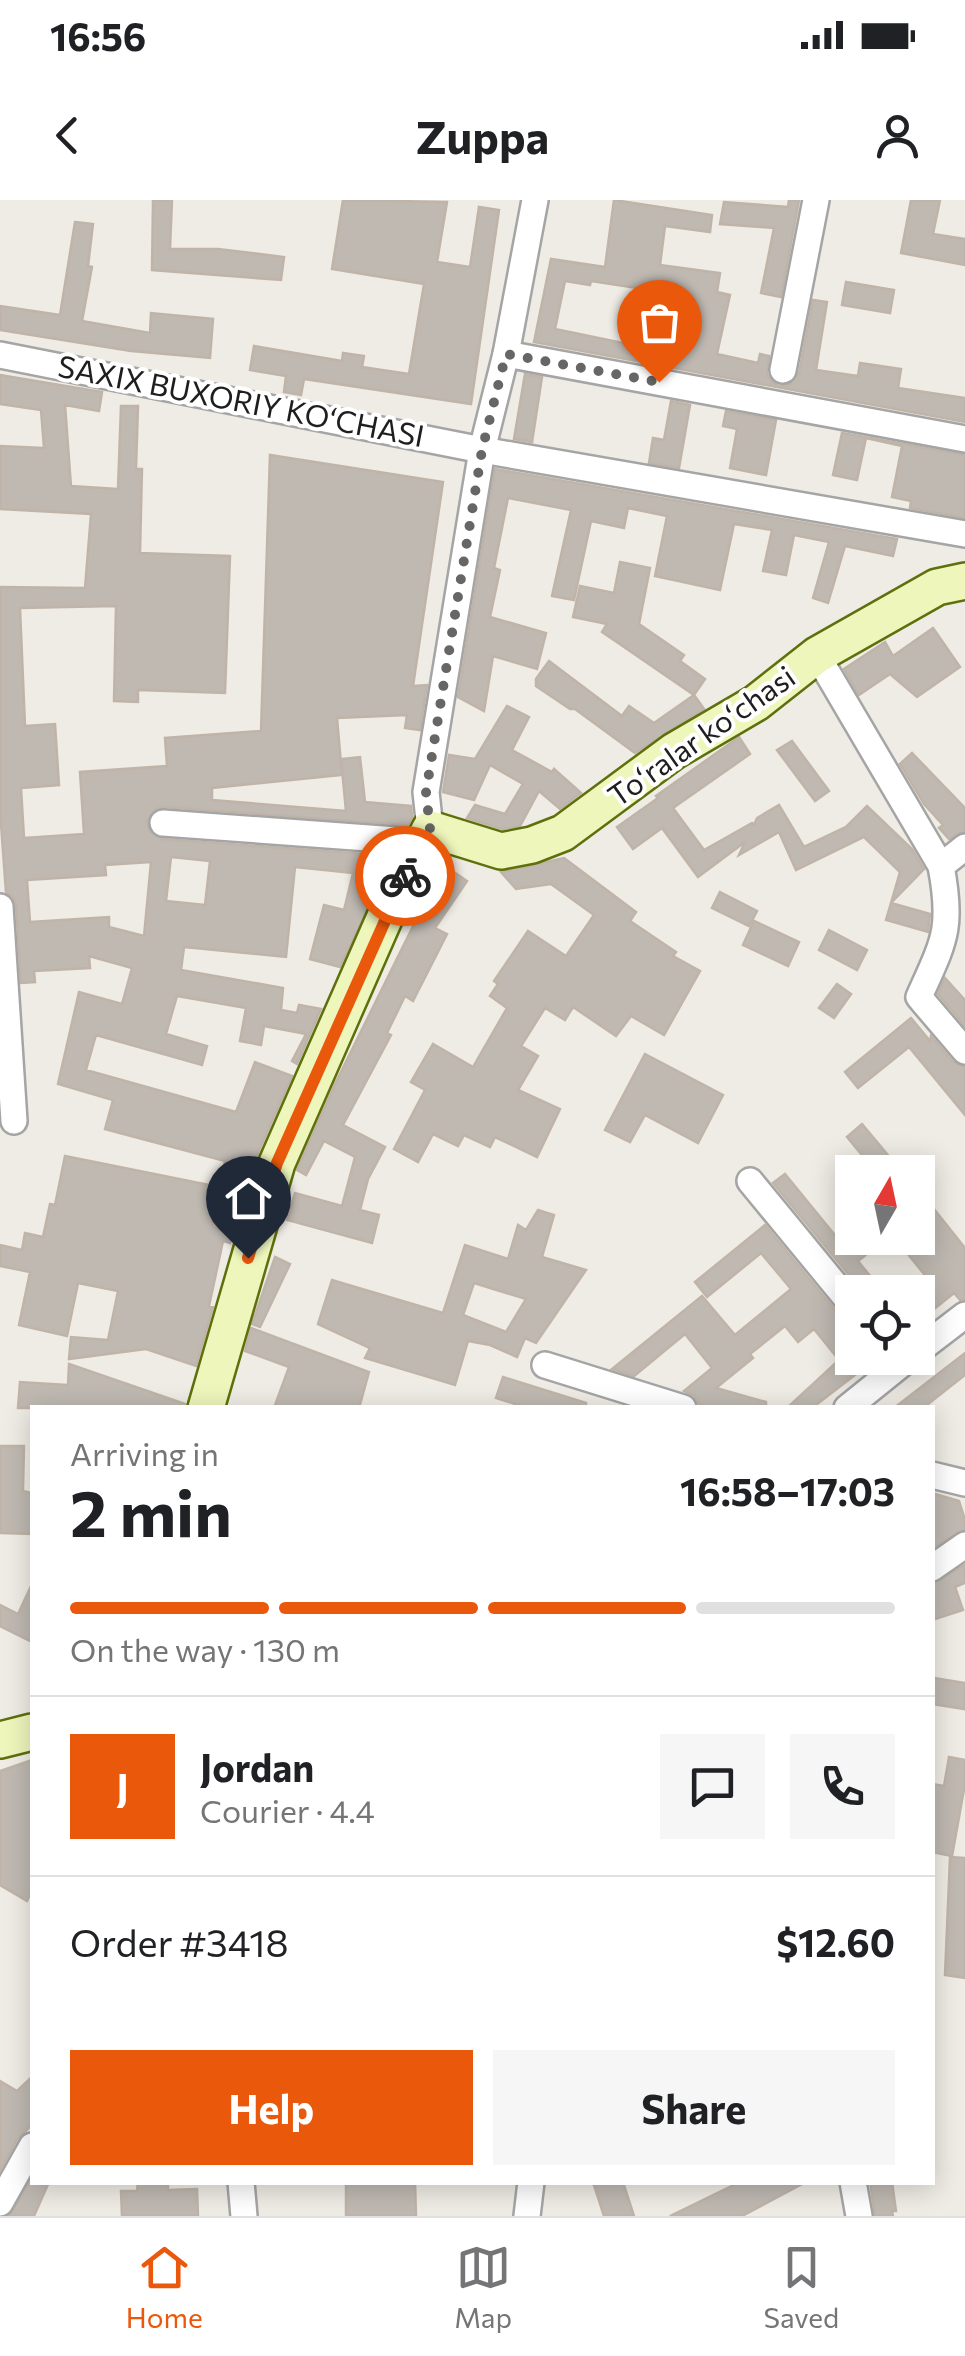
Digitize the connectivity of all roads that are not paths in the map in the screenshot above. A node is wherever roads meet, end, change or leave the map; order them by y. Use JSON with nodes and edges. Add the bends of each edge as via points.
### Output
{"nodes":[{"id":1,"x":536,"y":200,"type":"edge"},
{"id":2,"x":816,"y":200,"type":"edge"},
{"id":3,"x":506,"y":354,"type":"junction"},
{"id":4,"x":0,"y":355,"type":"edge"},
{"id":5,"x":783,"y":370,"type":"dead end"},
{"id":6,"x":965,"y":439,"type":"edge"},
{"id":7,"x":482,"y":450,"type":"junction"},
{"id":8,"x":965,"y":534,"type":"edge"},
{"id":9,"x":965,"y":582,"type":"edge"},
{"id":10,"x":817,"y":655,"type":"junction"},
{"id":11,"x":163,"y":822,"type":"dead end"},
{"id":12,"x":426,"y":836,"type":"junction"},
{"id":13,"x":965,"y":847,"type":"edge"},
{"id":14,"x":941,"y":866,"type":"junction"},
{"id":15,"x":0,"y":908,"type":"edge"},
{"id":16,"x":965,"y":1051,"type":"edge"},
{"id":17,"x":14,"y":1121,"type":"dead end"},
{"id":18,"x":750,"y":1181,"type":"dead end"},
{"id":19,"x":835,"y":1284,"type":"edge"},
{"id":20,"x":965,"y":1315,"type":"edge"},
{"id":21,"x":935,"y":1336,"type":"edge"},
{"id":22,"x":545,"y":1365,"type":"dead end"},
{"id":23,"x":885,"y":1375,"type":"edge"},
{"id":24,"x":207,"y":1405,"type":"edge"},
{"id":25,"x":673,"y":1405,"type":"edge"},
{"id":26,"x":850,"y":1405,"type":"edge"},
{"id":27,"x":935,"y":1476,"type":"edge"},
{"id":28,"x":965,"y":1483,"type":"edge"},
{"id":29,"x":965,"y":1545,"type":"edge"},
{"id":30,"x":935,"y":1566,"type":"edge"},
{"id":31,"x":30,"y":1732,"type":"edge"},
{"id":32,"x":0,"y":1740,"type":"edge"},
{"id":33,"x":30,"y":2150,"type":"edge"},
{"id":34,"x":241,"y":2185,"type":"edge"},
{"id":35,"x":531,"y":2185,"type":"edge"},
{"id":36,"x":853,"y":2185,"type":"edge"},
{"id":37,"x":0,"y":2204,"type":"edge"},
{"id":38,"x":244,"y":2216,"type":"edge"},
{"id":39,"x":527,"y":2216,"type":"edge"},
{"id":40,"x":858,"y":2216,"type":"edge"}],
"edges":[{"from":1,"to":3,"type":"street"},
{"from":2,"to":5,"type":"street"},
{"from":3,"to":6,"type":"street"},
{"from":3,"to":7,"type":"street"},
{"from":4,"to":7,"type":"street","name":"SAXIX BUXORIY KO‘CHASI"},
{"from":7,"to":8,"type":"street","name":"SAXIX BUXORIY KO‘CHASI"},
{"from":7,"to":12,"type":"street","via":[[426,792]]},
{"from":9,"to":10,"type":"street","name":"Toʻralar koʻchasi","via":[[937,587]]},
{"from":10,"to":12,"type":"street","name":"Toʻralar koʻchasi","via":[[563,834],[501,851]]},
{"from":10,"to":14,"type":"street"},
{"from":11,"to":12,"type":"street"},
{"from":12,"to":24,"type":"street","via":[[277,1163]]},
{"from":13,"to":14,"type":"street"},
{"from":14,"to":16,"type":"street","via":[[946,936],[919,996]]},
{"from":15,"to":17,"type":"street"},
{"from":18,"to":19,"type":"street"},
{"from":20,"to":21,"type":"street"},
{"from":22,"to":25,"type":"street"},
{"from":23,"to":26,"type":"street"},
{"from":27,"to":28,"type":"street"},
{"from":29,"to":30,"type":"street"},
{"from":31,"to":32,"type":"street"},
{"from":33,"to":37,"type":"street"},
{"from":34,"to":38,"type":"street"},
{"from":35,"to":39,"type":"street"},
{"from":36,"to":40,"type":"street"}]}
